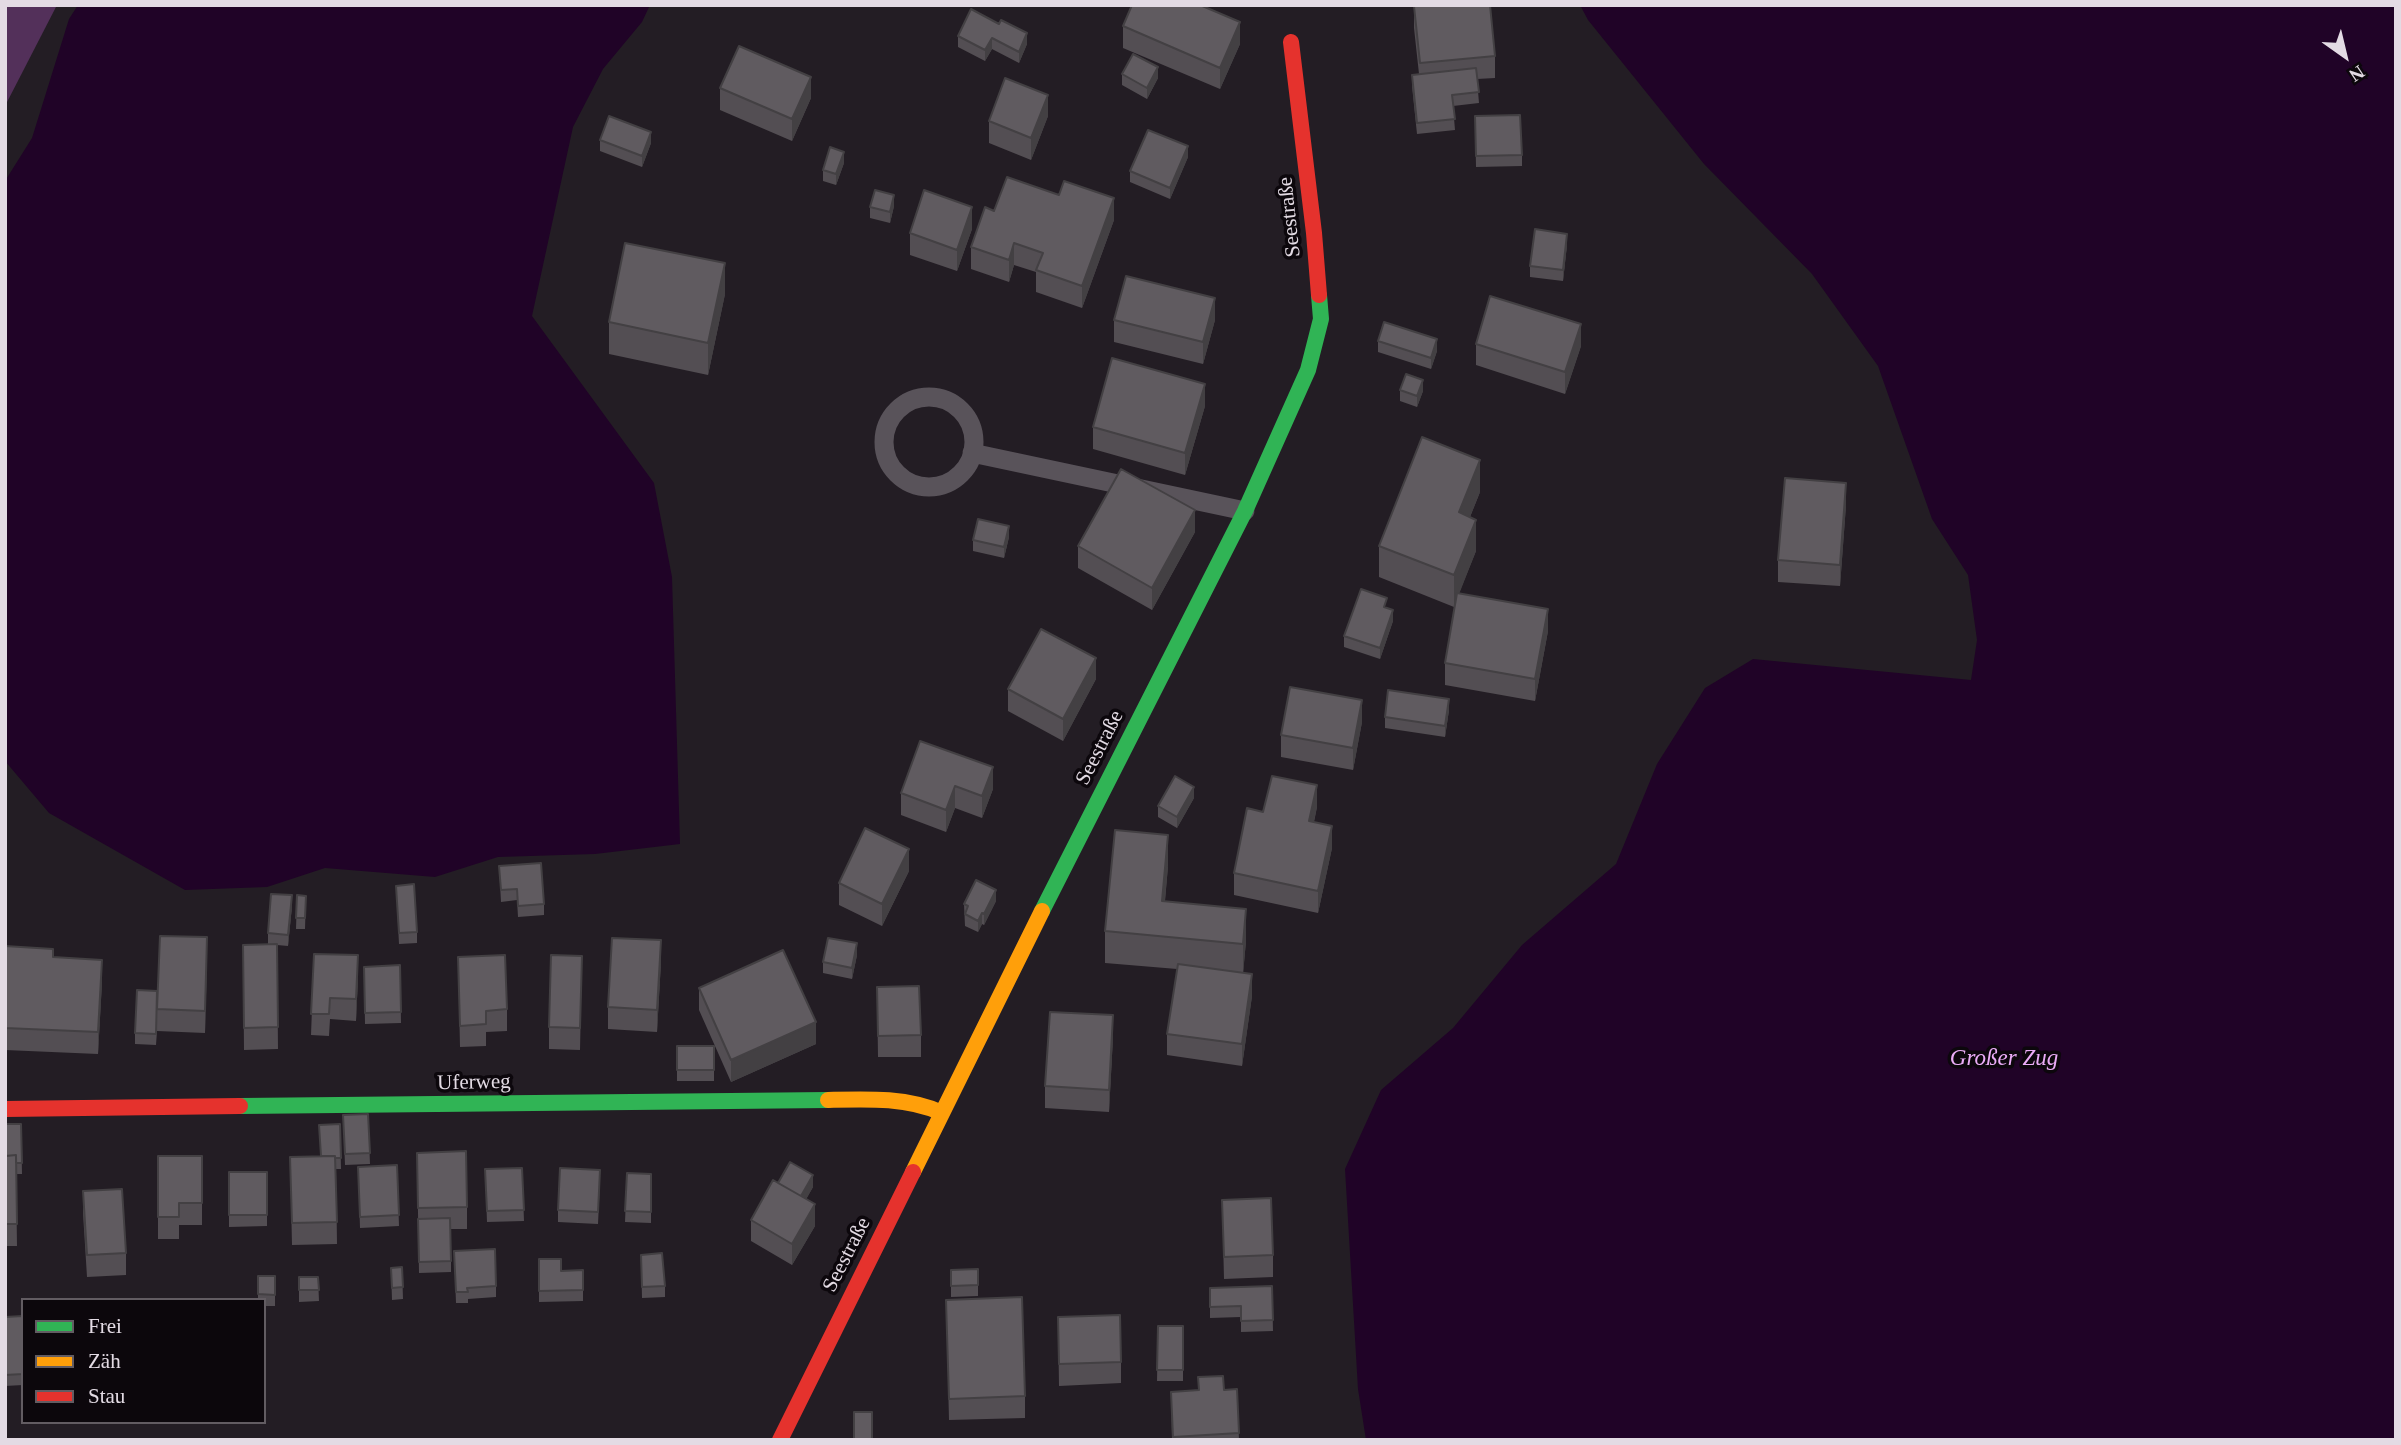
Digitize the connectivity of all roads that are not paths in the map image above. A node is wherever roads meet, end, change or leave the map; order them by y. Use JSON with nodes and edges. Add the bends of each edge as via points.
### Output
{"nodes":[{"id":1,"x":1291,"y":42,"type":"dead end"},
{"id":2,"x":972,"y":453,"type":"junction"},
{"id":3,"x":1245,"y":511,"type":"junction"},
{"id":4,"x":5,"y":1109,"type":"edge"},
{"id":5,"x":942,"y":1113,"type":"junction"},
{"id":6,"x":780,"y":1440,"type":"edge"}],
"edges":[{"from":1,"to":3,"type":"street","name":"Seestraße","via":[[1321,319],[1308,370]]},
{"from":2,"to":2,"type":"lane","via":[[973,429],[966,415],[940,397],[908,401],[895,411],[883,438],[889,465],[898,476],[927,488],[959,476]]},
{"from":2,"to":3,"type":"lane"},
{"from":3,"to":5,"type":"street","name":"Seestraße"},
{"from":4,"to":5,"type":"street","name":"Uferweg","via":[[877,1099],[927,1106]]},
{"from":5,"to":6,"type":"street","name":"Seestraße"}]}
